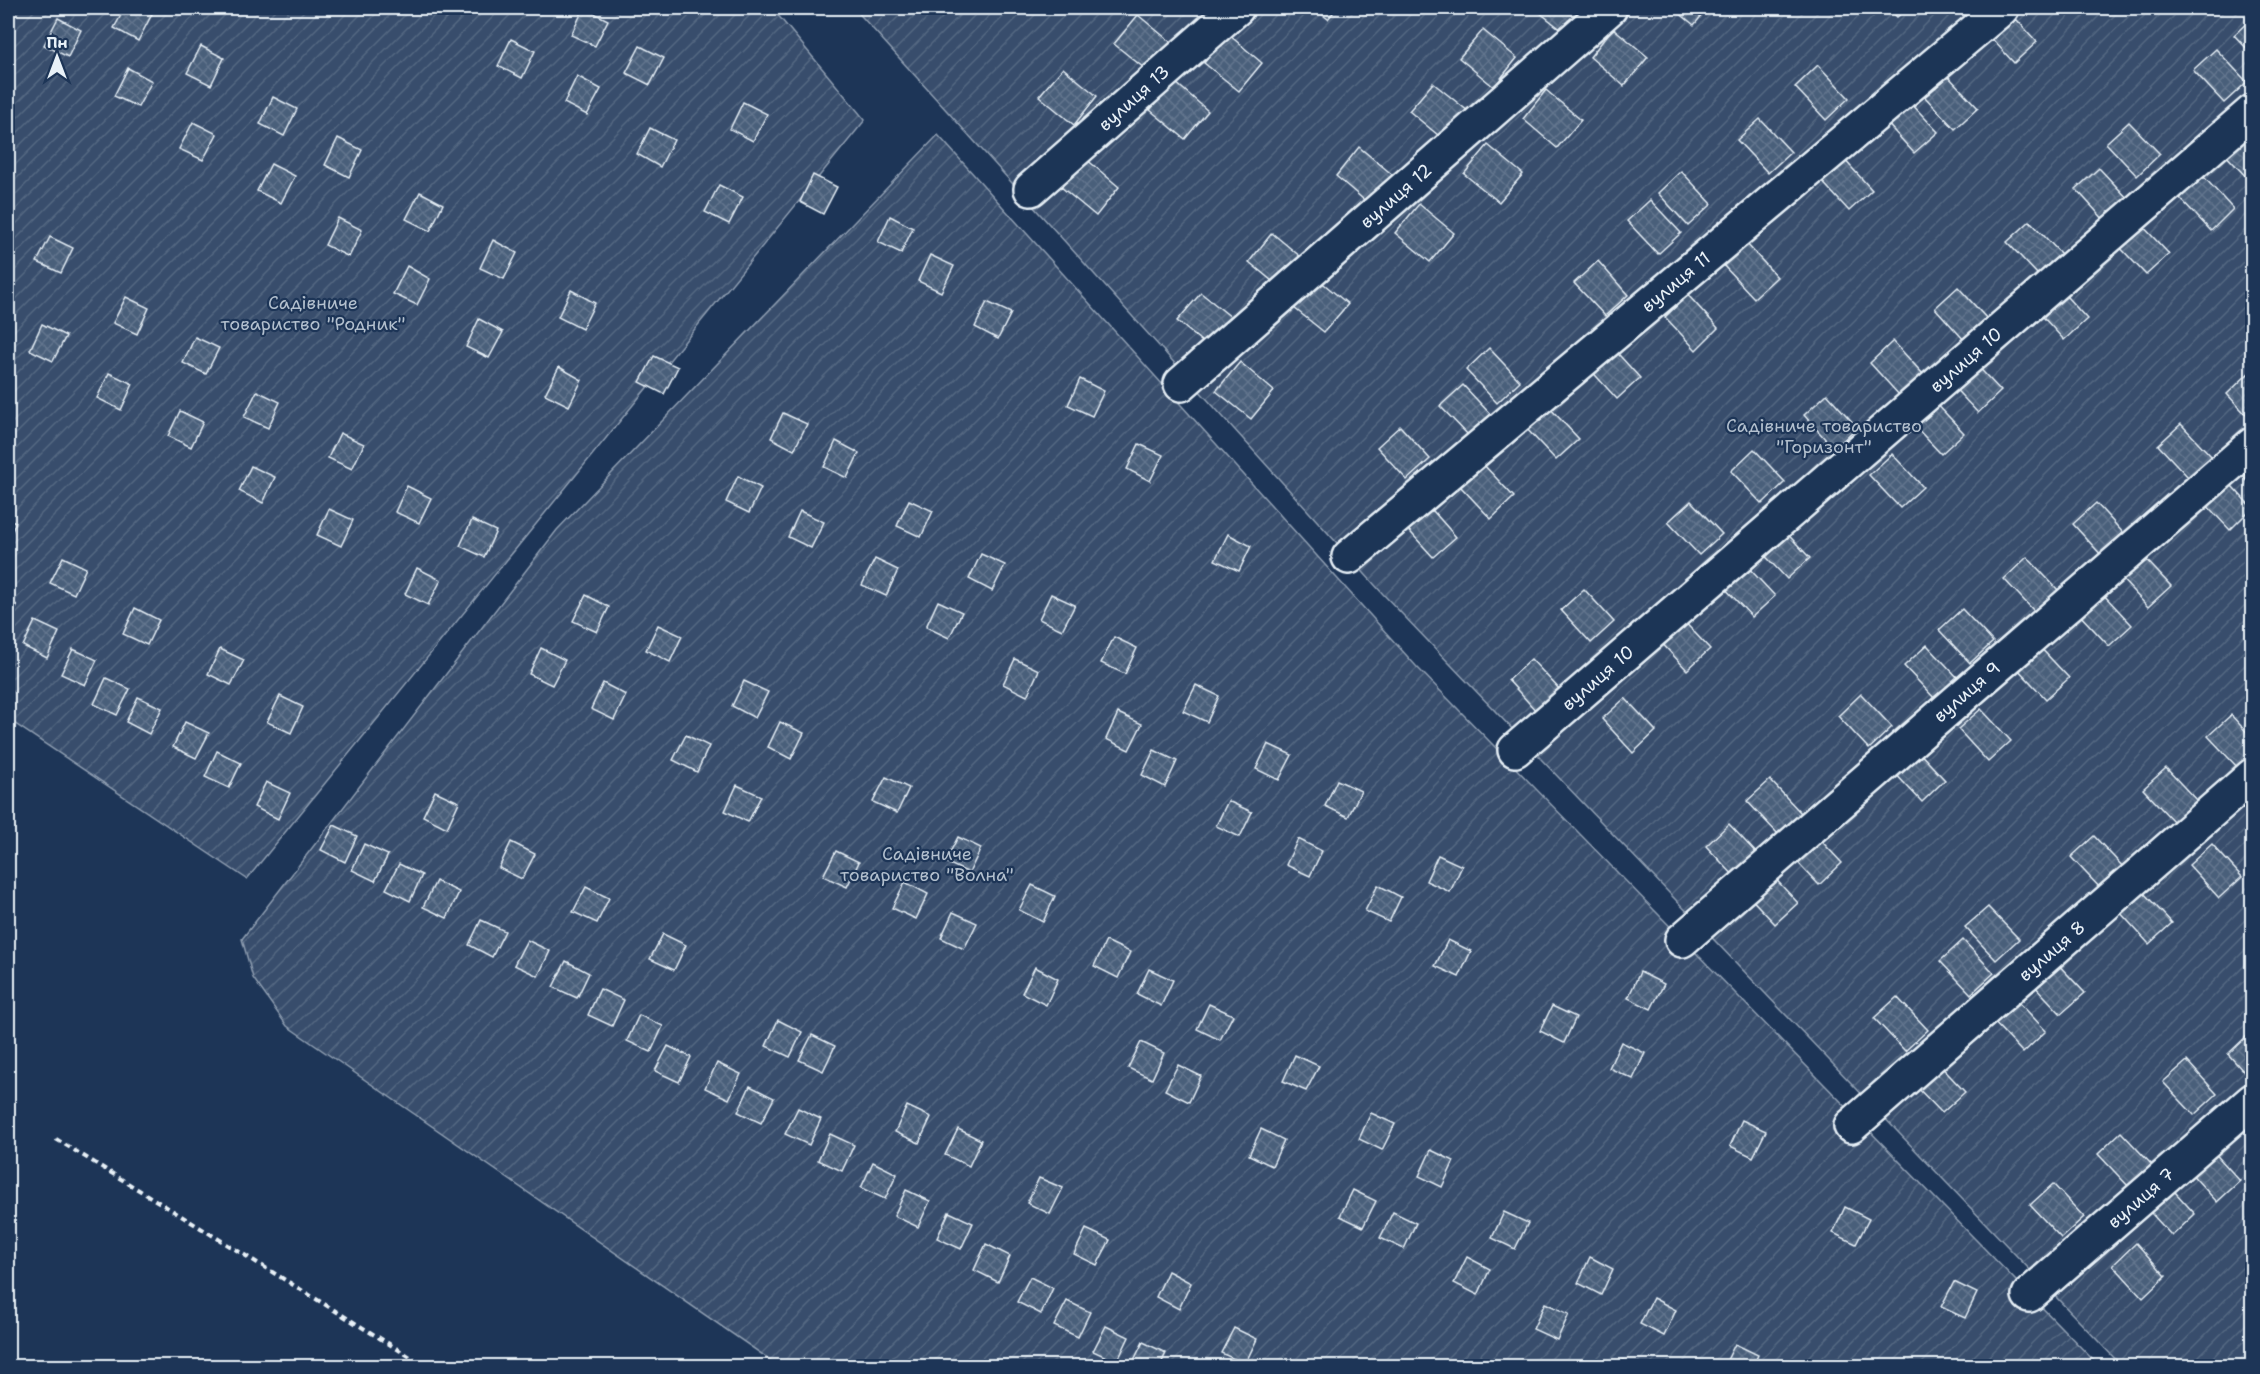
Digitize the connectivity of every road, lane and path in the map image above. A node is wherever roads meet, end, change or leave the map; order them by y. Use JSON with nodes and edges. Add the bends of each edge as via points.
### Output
{"nodes":[{"id":1,"x":1236,"y":8,"type":"edge"},
{"id":2,"x":1610,"y":8,"type":"edge"},
{"id":3,"x":2002,"y":8,"type":"edge"},
{"id":4,"x":2253,"y":112,"type":"edge"},
{"id":5,"x":1031,"y":189,"type":"dead end"},
{"id":6,"x":1181,"y":384,"type":"dead end"},
{"id":7,"x":2253,"y":445,"type":"edge"},
{"id":8,"x":1349,"y":557,"type":"dead end"},
{"id":9,"x":1515,"y":750,"type":"dead end"},
{"id":10,"x":2253,"y":776,"type":"edge"},
{"id":11,"x":1682,"y":940,"type":"dead end"},
{"id":12,"x":2253,"y":1101,"type":"edge"},
{"id":13,"x":1851,"y":1126,"type":"dead end"},
{"id":14,"x":56,"y":1139,"type":"dead end"},
{"id":15,"x":2029,"y":1294,"type":"dead end"},
{"id":16,"x":425,"y":1366,"type":"edge"}],
"edges":[{"from":1,"to":5,"type":"street","name":"вулиця 13"},
{"from":2,"to":6,"type":"street","name":"вулиця 12"},
{"from":3,"to":8,"type":"street","name":"вулиця 11"},
{"from":4,"to":9,"type":"street","name":"вулиця 10"},
{"from":7,"to":11,"type":"street","name":"вулиця 9"},
{"from":10,"to":13,"type":"street","name":"вулиця 8"},
{"from":12,"to":15,"type":"street","name":"вулиця 7"},
{"from":14,"to":16,"type":"path"}]}
